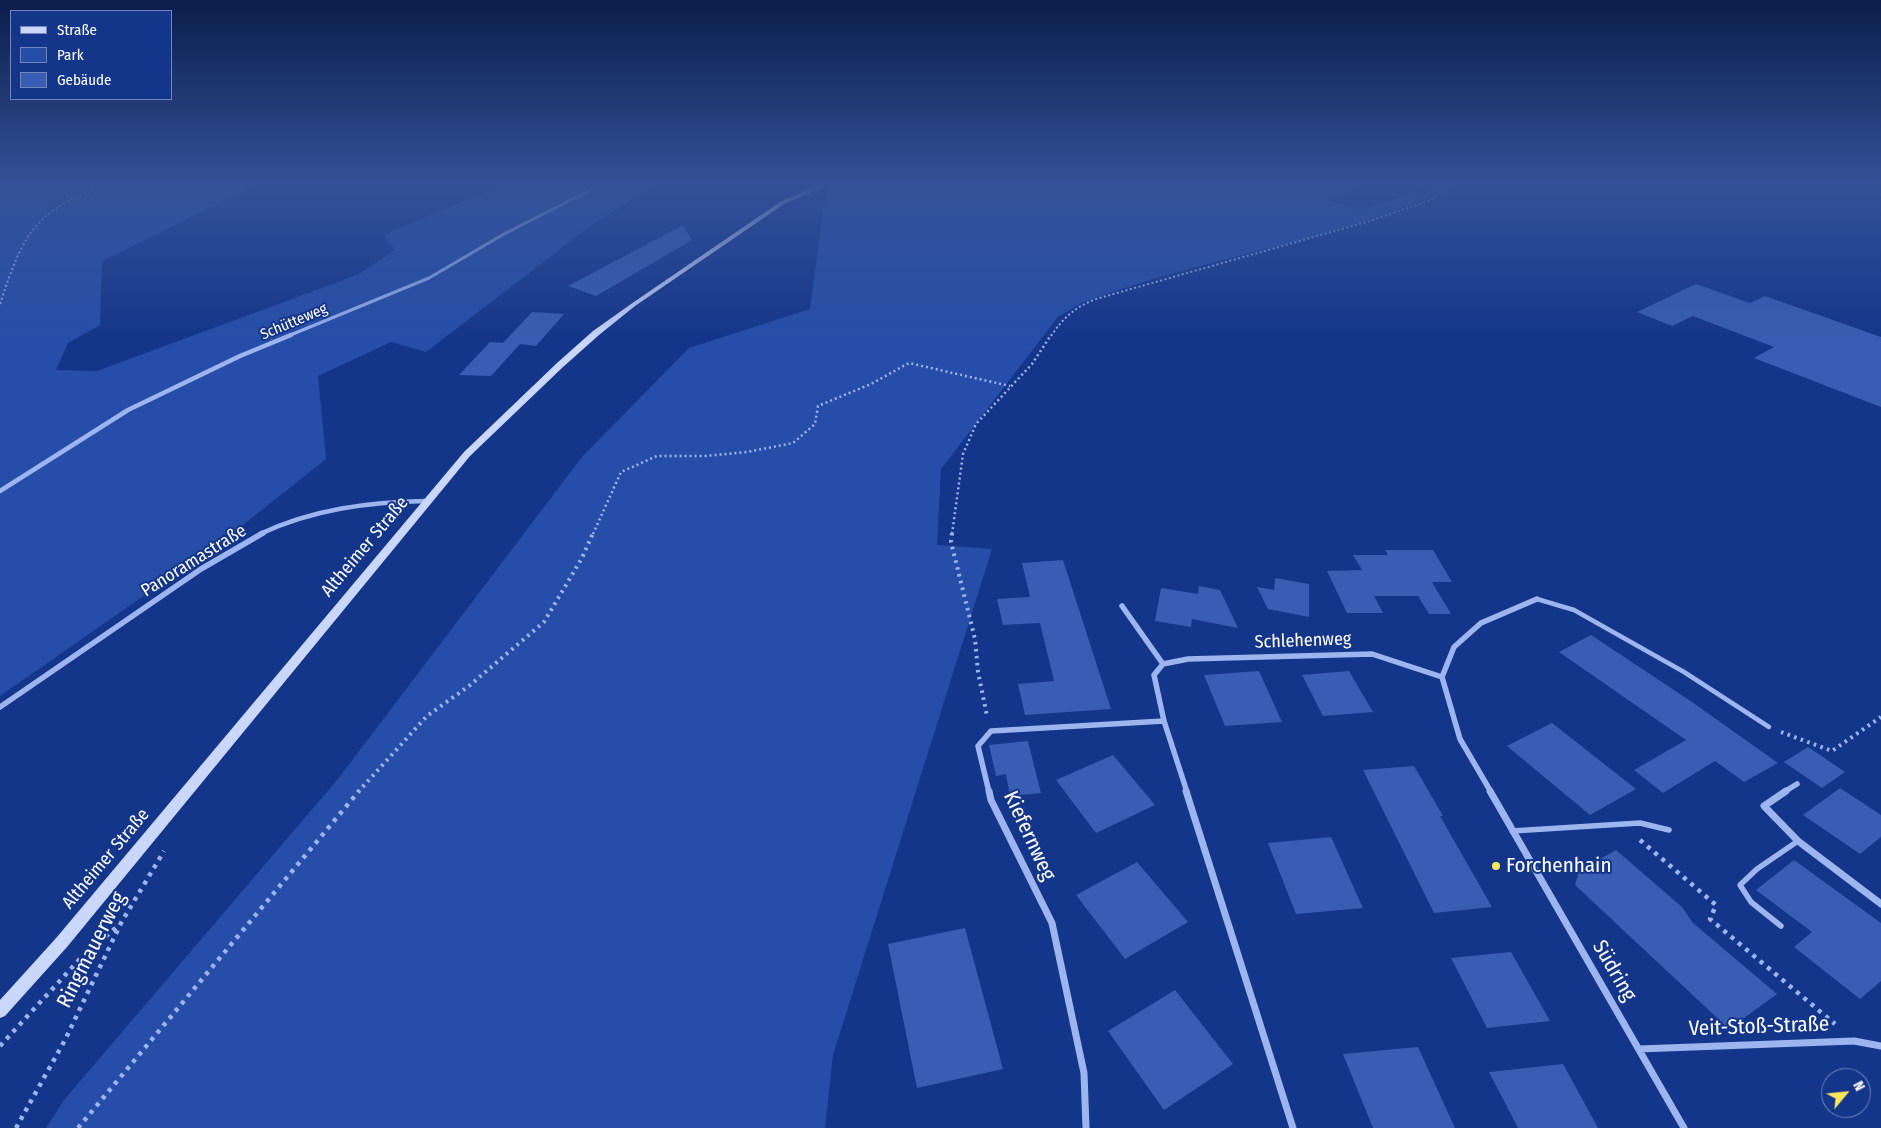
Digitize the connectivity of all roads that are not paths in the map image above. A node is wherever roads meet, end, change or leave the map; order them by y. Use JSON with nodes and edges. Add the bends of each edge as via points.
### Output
{"nodes":[{"id":1,"x":500,"y":237,"type":"edge"},
{"id":2,"x":734,"y":237,"type":"edge"},
{"id":3,"x":0,"y":491,"type":"edge"},
{"id":4,"x":427,"y":501,"type":"junction"},
{"id":5,"x":1537,"y":599,"type":"joint"},
{"id":6,"x":1122,"y":606,"type":"dead end"},
{"id":7,"x":1163,"y":664,"type":"junction"},
{"id":8,"x":1442,"y":677,"type":"junction"},
{"id":9,"x":0,"y":707,"type":"edge"},
{"id":10,"x":1164,"y":721,"type":"junction"},
{"id":11,"x":1769,"y":727,"type":"road end"},
{"id":12,"x":1797,"y":784,"type":"dead end"},
{"id":13,"x":1669,"y":830,"type":"dead end"},
{"id":14,"x":1512,"y":831,"type":"junction"},
{"id":15,"x":1798,"y":841,"type":"junction"},
{"id":16,"x":1881,"y":904,"type":"edge"},
{"id":17,"x":1781,"y":926,"type":"dead end"},
{"id":18,"x":0,"y":1011,"type":"edge"},
{"id":19,"x":1881,"y":1046,"type":"edge"},
{"id":20,"x":1639,"y":1049,"type":"junction"},
{"id":21,"x":1086,"y":1128,"type":"edge"},
{"id":22,"x":1293,"y":1128,"type":"edge"},
{"id":23,"x":1684,"y":1128,"type":"edge"}],
"edges":[{"from":1,"to":3,"type":"street","name":"Schütteweg","via":[[429,278],[240,356],[128,410]]},
{"from":2,"to":4,"type":"street","name":"Altheimer Straße","via":[[596,333],[467,454]]},
{"from":4,"to":9,"type":"street","name":"Panoramastraße","via":[[362,504],[327,510],[280,525],[230,550]]},
{"from":4,"to":18,"type":"street","name":"Altheimer Straße","via":[[62,942]]},
{"from":5,"to":8,"type":"street","via":[[1481,624],[1454,647]]},
{"from":5,"to":11,"type":"lane","via":[[1582,614],[1684,672]]},
{"from":6,"to":7,"type":"street"},
{"from":7,"to":8,"type":"street","name":"Schlehenweg","via":[[1188,659],[1372,654]]},
{"from":7,"to":10,"type":"street","via":[[1154,675]]},
{"from":8,"to":14,"type":"street","name":"Südring","via":[[1460,739]]},
{"from":10,"to":21,"type":"street","name":"Kiefernweg","via":[[991,731],[978,746],[991,800],[1052,923],[1084,1073]]},
{"from":10,"to":22,"type":"street"},
{"from":12,"to":15,"type":"street","via":[[1764,806]]},
{"from":13,"to":14,"type":"lane","via":[[1640,823]]},
{"from":14,"to":20,"type":"street","name":"Südring"},
{"from":15,"to":16,"type":"street"},
{"from":15,"to":17,"type":"lane","via":[[1740,885],[1751,902]]},
{"from":19,"to":20,"type":"street","name":"Veit-Stoß-Straße","via":[[1854,1041]]},
{"from":20,"to":23,"type":"street","name":"Südring"}]}
